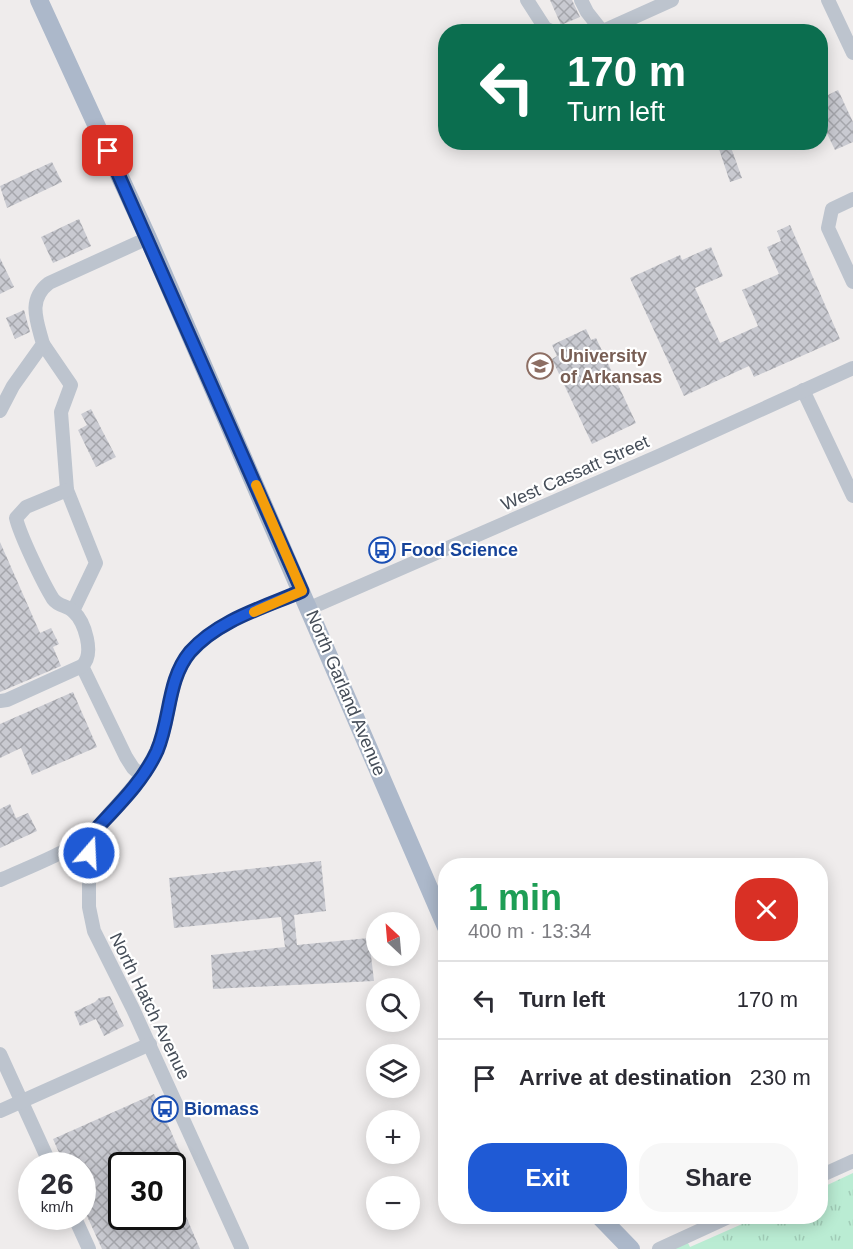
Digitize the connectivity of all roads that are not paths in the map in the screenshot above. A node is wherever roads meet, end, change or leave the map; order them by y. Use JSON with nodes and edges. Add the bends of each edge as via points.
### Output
{"nodes":[{"id":1,"x":39,"y":0,"type":"edge"},
{"id":2,"x":527,"y":0,"type":"edge"},
{"id":3,"x":581,"y":0,"type":"edge"},
{"id":4,"x":672,"y":0,"type":"edge"},
{"id":5,"x":828,"y":0,"type":"edge"},
{"id":6,"x":542,"y":24,"type":"edge"},
{"id":7,"x":596,"y":24,"type":"edge"},
{"id":8,"x":618,"y":24,"type":"edge"},
{"id":9,"x":853,"y":53,"type":"edge"},
{"id":10,"x":853,"y":199,"type":"edge"},
{"id":11,"x":148,"y":238,"type":"junction"},
{"id":12,"x":853,"y":282,"type":"edge"},
{"id":13,"x":44,"y":344,"type":"junction"},
{"id":14,"x":853,"y":368,"type":"edge"},
{"id":15,"x":803,"y":390,"type":"junction"},
{"id":16,"x":0,"y":411,"type":"edge"},
{"id":17,"x":67,"y":490,"type":"junction"},
{"id":18,"x":853,"y":496,"type":"edge"},
{"id":19,"x":306,"y":599,"type":"junction"},
{"id":20,"x":73,"y":610,"type":"junction"},
{"id":21,"x":82,"y":666,"type":"junction"},
{"id":22,"x":0,"y":701,"type":"edge"},
{"id":23,"x":142,"y":776,"type":"junction"},
{"id":24,"x":89,"y":837,"type":"junction"},
{"id":25,"x":0,"y":880,"type":"edge"},
{"id":26,"x":438,"y":908,"type":"edge"},
{"id":27,"x":150,"y":1044,"type":"junction"},
{"id":28,"x":0,"y":1054,"type":"edge"},
{"id":29,"x":22,"y":1102,"type":"junction"},
{"id":30,"x":0,"y":1111,"type":"edge"},
{"id":31,"x":45,"y":1152,"type":"edge"},
{"id":32,"x":853,"y":1161,"type":"edge"},
{"id":33,"x":828,"y":1172,"type":"edge"},
{"id":34,"x":607,"y":1224,"type":"edge"},
{"id":35,"x":713,"y":1224,"type":"edge"},
{"id":36,"x":80,"y":1230,"type":"edge"},
{"id":37,"x":89,"y":1249,"type":"edge"},
{"id":38,"x":242,"y":1249,"type":"edge"},
{"id":39,"x":631,"y":1249,"type":"edge"},
{"id":40,"x":658,"y":1249,"type":"edge"}],
"edges":[{"from":1,"to":11,"type":"main road","name":"North Garland Avenue"},
{"from":2,"to":6,"type":"street"},
{"from":3,"to":7,"type":"street"},
{"from":4,"to":8,"type":"street"},
{"from":5,"to":9,"type":"street"},
{"from":10,"to":12,"type":"street","via":[[832,209],[828,228]]},
{"from":11,"to":13,"type":"street","via":[[41,289],[35,310]]},
{"from":11,"to":19,"type":"main road","name":"North Garland Avenue"},
{"from":13,"to":16,"type":"street"},
{"from":13,"to":17,"type":"street","via":[[71,385],[61,412]]},
{"from":14,"to":15,"type":"street","name":"West Cassatt Street"},
{"from":15,"to":18,"type":"street"},
{"from":15,"to":19,"type":"street","name":"West Cassatt Street"},
{"from":17,"to":20,"type":"street","via":[[96,563]]},
{"from":17,"to":20,"type":"street","via":[[26,507],[16,518],[54,600]]},
{"from":19,"to":23,"type":"street","name":"West Cassatt Street","via":[[238,619],[192,650],[177,669],[161,739]]},
{"from":19,"to":26,"type":"main road","name":"North Garland Avenue"},
{"from":20,"to":21,"type":"street","via":[[90,646],[90,657]]},
{"from":21,"to":22,"type":"street"},
{"from":21,"to":23,"type":"street","via":[[126,757]]},
{"from":23,"to":24,"type":"street","name":"West Cassatt Street"},
{"from":24,"to":25,"type":"street","name":"West Cassatt Street"},
{"from":24,"to":27,"type":"street","name":"North Hatch Avenue","via":[[89,908],[94,931]]},
{"from":27,"to":29,"type":"street"},
{"from":27,"to":38,"type":"street","name":"North Hatch Avenue"},
{"from":28,"to":29,"type":"street"},
{"from":29,"to":30,"type":"street"},
{"from":29,"to":31,"type":"street"},
{"from":32,"to":33,"type":"street"},
{"from":34,"to":39,"type":"main road"},
{"from":35,"to":40,"type":"street"},
{"from":36,"to":37,"type":"street"}]}
